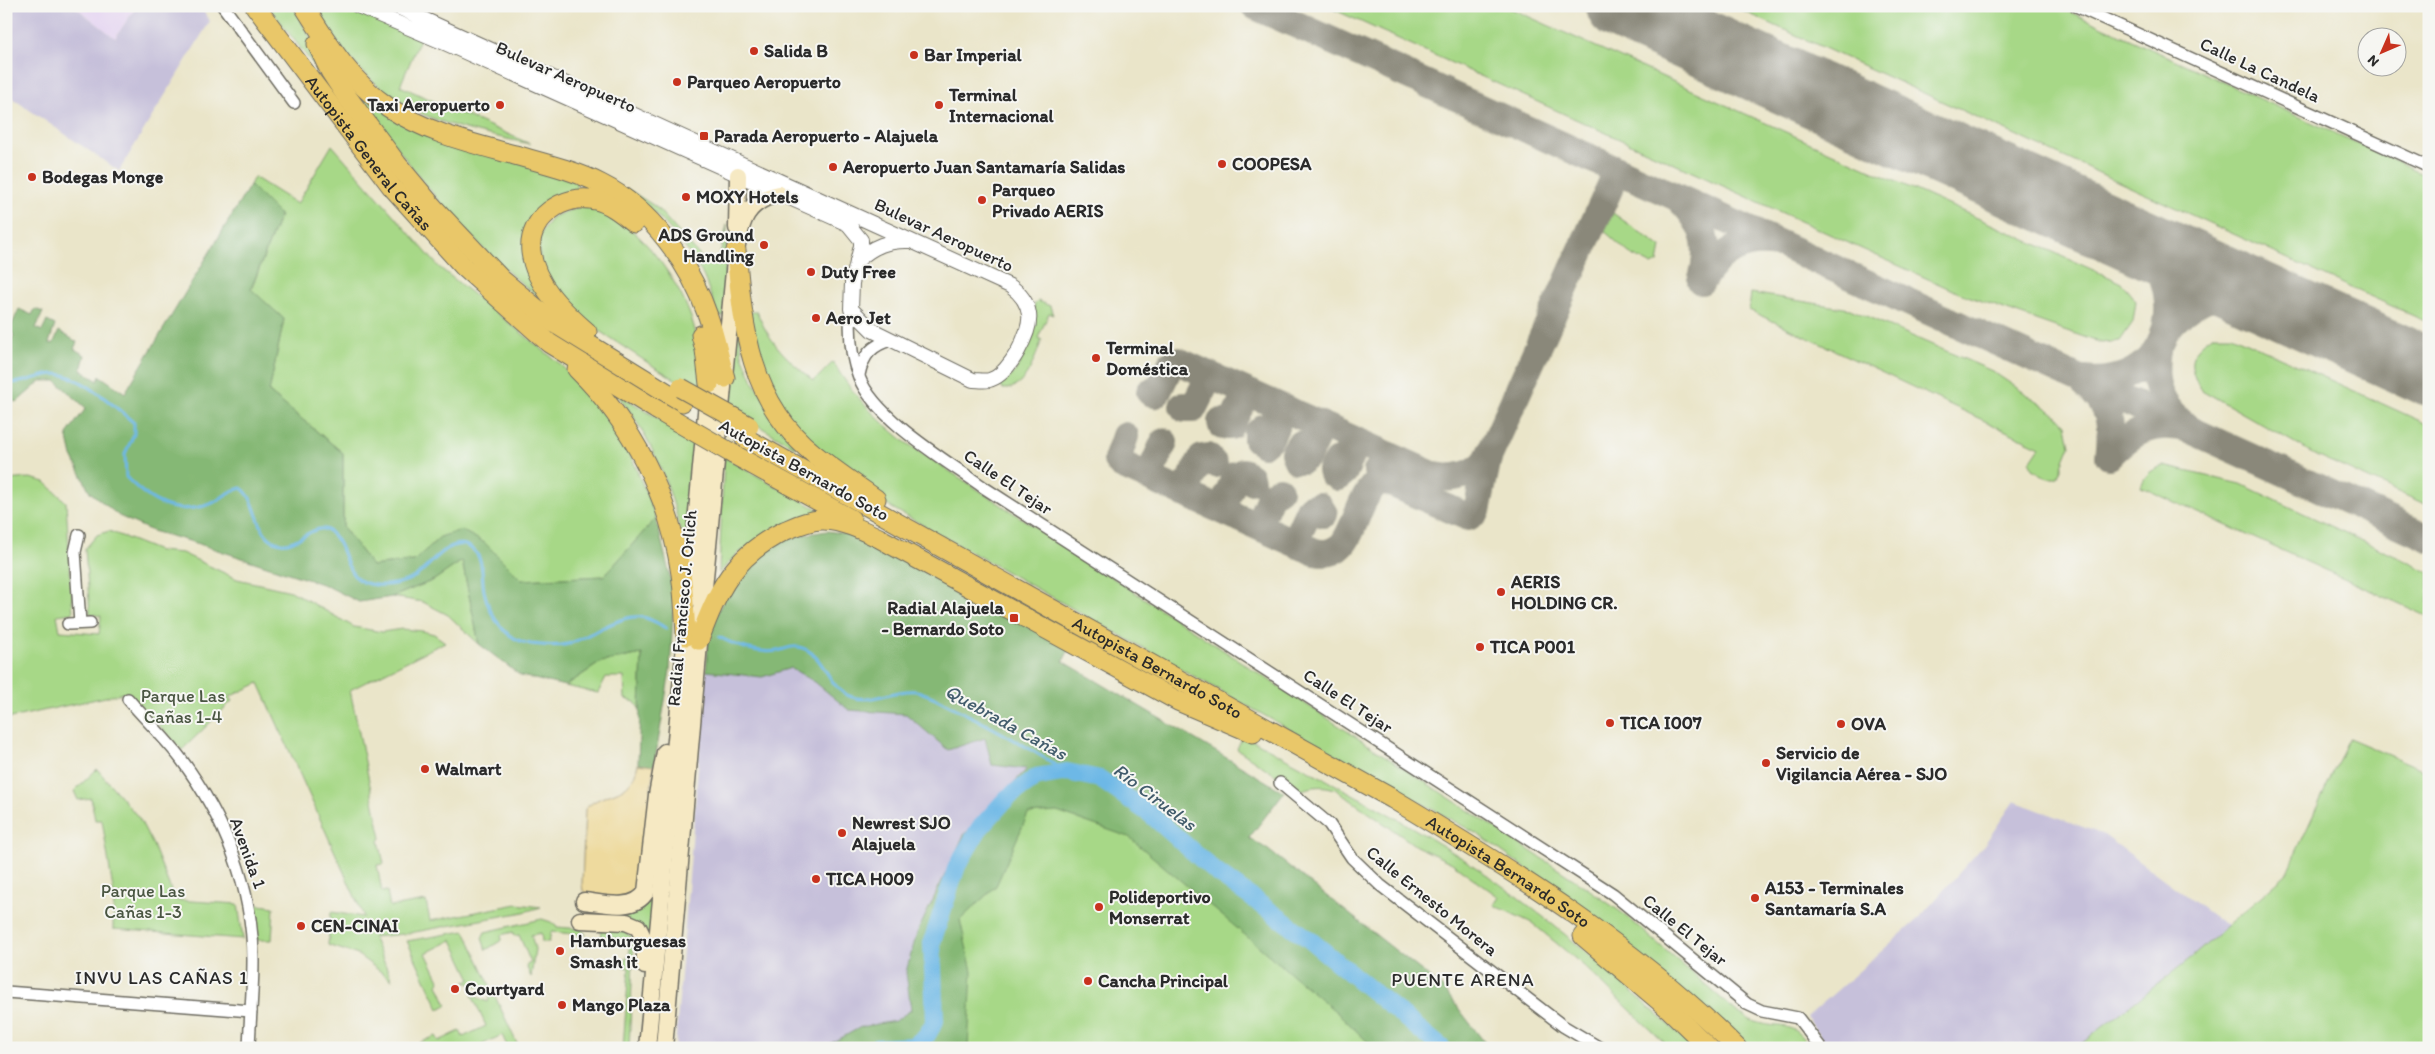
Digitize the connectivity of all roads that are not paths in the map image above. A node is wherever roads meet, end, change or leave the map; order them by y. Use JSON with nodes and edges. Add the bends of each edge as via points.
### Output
{"nodes":[{"id":1,"x":223,"y":6,"type":"edge"},
{"id":2,"x":255,"y":6,"type":"edge"},
{"id":3,"x":304,"y":6,"type":"edge"},
{"id":4,"x":358,"y":6,"type":"edge"},
{"id":5,"x":395,"y":6,"type":"edge"},
{"id":6,"x":2076,"y":6,"type":"edge"},
{"id":7,"x":294,"y":103,"type":"dead end"},
{"id":8,"x":2429,"y":167,"type":"edge"},
{"id":9,"x":738,"y":176,"type":"junction"},
{"id":10,"x":779,"y":194,"type":"junction"},
{"id":11,"x":913,"y":242,"type":"junction"},
{"id":12,"x":736,"y":250,"type":"junction"},
{"id":13,"x":857,"y":261,"type":"junction"},
{"id":14,"x":497,"y":285,"type":"junction"},
{"id":15,"x":540,"y":304,"type":"joint"},
{"id":16,"x":851,"y":309,"type":"junction"},
{"id":17,"x":554,"y":323,"type":"joint"},
{"id":18,"x":587,"y":332,"type":"junction"},
{"id":19,"x":892,"y":340,"type":"junction"},
{"id":20,"x":549,"y":343,"type":"junction"},
{"id":21,"x":858,"y":377,"type":"junction"},
{"id":22,"x":716,"y":381,"type":"junction"},
{"id":23,"x":681,"y":401,"type":"junction"},
{"id":24,"x":742,"y":441,"type":"junction"},
{"id":25,"x":883,"y":504,"type":"junction"},
{"id":26,"x":78,"y":535,"type":"dead end"},
{"id":27,"x":1014,"y":594,"type":"junction"},
{"id":28,"x":79,"y":623,"type":"dead end"},
{"id":29,"x":692,"y":638,"type":"junction"},
{"id":30,"x":683,"y":659,"type":"junction"},
{"id":31,"x":128,"y":699,"type":"dead end"},
{"id":32,"x":1253,"y":733,"type":"junction"},
{"id":33,"x":1280,"y":783,"type":"dead end"},
{"id":34,"x":584,"y":901,"type":"dead end"},
{"id":35,"x":580,"y":920,"type":"dead end"},
{"id":36,"x":6,"y":992,"type":"edge"},
{"id":37,"x":250,"y":1012,"type":"junction"},
{"id":38,"x":249,"y":1048,"type":"edge"},
{"id":39,"x":638,"y":1048,"type":"edge"},
{"id":40,"x":647,"y":1048,"type":"edge"},
{"id":41,"x":664,"y":1048,"type":"edge"},
{"id":42,"x":1600,"y":1048,"type":"edge"},
{"id":43,"x":1709,"y":1048,"type":"edge"},
{"id":44,"x":1737,"y":1048,"type":"edge"},
{"id":45,"x":1821,"y":1048,"type":"edge"}],
"edges":[{"from":1,"to":7,"type":"street"},
{"from":2,"to":14,"type":"highway","name":"Autopista General Cañas","via":[[392,187],[464,267]]},
{"from":3,"to":14,"type":"highway","name":"Autopista General Cañas","via":[[319,50],[345,94],[396,164]]},
{"from":3,"to":22,"type":"highway","via":[[334,55],[350,74],[401,115],[442,134],[588,178],[615,192],[644,216],[677,255],[708,315]]},
{"from":4,"to":9,"type":"street","name":"Bulevar Aeropuerto"},
{"from":5,"to":11,"type":"street","name":"Bulevar Aeropuerto"},
{"from":6,"to":8,"type":"street","name":"Calle La Candela"},
{"from":9,"to":10,"type":"street","name":"Bulevar Aeropuerto"},
{"from":9,"to":12,"type":"main road"},
{"from":10,"to":12,"type":"main road","name":"Radial Francisco J. Orlich","via":[[762,199],[749,209]]},
{"from":10,"to":13,"type":"street","name":"Bulevar Aeropuerto","via":[[848,224],[860,240]]},
{"from":11,"to":13,"type":"street","via":[[883,244]]},
{"from":11,"to":19,"type":"street","name":"Bulevar Aeropuerto","via":[[1010,286],[1023,299],[1029,323],[1023,341],[1008,366],[1000,376],[990,380],[973,380]]},
{"from":12,"to":22,"type":"main road","name":"Radial Francisco J. Orlich"},
{"from":12,"to":25,"type":"highway","via":[[747,342],[772,405],[813,454]]},
{"from":13,"to":16,"type":"street","name":"Bulevar Aeropuerto"},
{"from":14,"to":15,"type":"highway","name":"Autopista General Cañas"},
{"from":14,"to":17,"type":"highway","name":"Autopista General Cañas"},
{"from":14,"to":20,"type":"highway","name":"Autopista Bernardo Soto"},
{"from":14,"to":23,"type":"highway","name":"Autopista Bernardo Soto","via":[[603,365]]},
{"from":15,"to":18,"type":"highway","name":"Autopista Bernardo Soto"},
{"from":16,"to":19,"type":"street","name":"Bulevar Aeropuerto","via":[[864,324]]},
{"from":16,"to":21,"type":"street","name":"Calle El Tejar","via":[[850,344]]},
{"from":17,"to":23,"type":"highway","name":"Autopista Bernardo Soto"},
{"from":18,"to":22,"type":"highway","via":[[551,296],[531,252],[533,234],[542,217],[550,208],[578,199],[594,200],[612,207],[634,222],[661,252],[684,288]]},
{"from":18,"to":23,"type":"highway","name":"Autopista Bernardo Soto"},
{"from":19,"to":21,"type":"street","via":[[878,343],[868,352]]},
{"from":20,"to":24,"type":"highway","name":"Autopista Bernardo Soto","bridge":true,"via":[[657,410]]},
{"from":20,"to":29,"type":"highway","via":[[596,388],[624,424],[654,481],[670,525]]},
{"from":21,"to":45,"type":"street","name":"Calle El Tejar","via":[[880,407],[908,434],[983,487],[1613,894],[1747,1004],[1762,1011],[1798,1018]]},
{"from":22,"to":29,"type":"main road","name":"Radial Francisco J. Orlich"},
{"from":23,"to":24,"type":"highway","name":"Autopista Bernardo Soto"},
{"from":24,"to":25,"type":"highway","name":"Autopista Bernardo Soto"},
{"from":24,"to":27,"type":"highway","name":"Autopista Bernardo Soto","via":[[892,529]]},
{"from":25,"to":27,"type":"highway"},
{"from":26,"to":28,"type":"street","via":[[75,552]]},
{"from":27,"to":32,"type":"highway","name":"Autopista Bernardo Soto"},
{"from":27,"to":44,"type":"highway","name":"Autopista Bernardo Soto","via":[[1393,799],[1495,860],[1646,968]]},
{"from":29,"to":30,"type":"main road","name":"Radial Francisco J. Orlich"},
{"from":29,"to":32,"type":"highway","via":[[716,595],[747,555],[786,530],[824,520],[854,527],[879,538],[1178,701]]},
{"from":29,"to":41,"type":"main road","name":"Radial Francisco J. Orlich"},
{"from":30,"to":34,"type":"main road","via":[[657,795],[646,892],[639,900],[626,905]]},
{"from":30,"to":40,"type":"main road","name":"Radial Francisco J. Orlich"},
{"from":31,"to":37,"type":"street","name":"Avenida 1","via":[[180,758],[213,810],[238,866],[248,901],[253,960]]},
{"from":32,"to":43,"type":"highway","name":"Autopista Bernardo Soto","via":[[1435,836],[1542,904],[1621,967]]},
{"from":33,"to":42,"type":"street","name":"Calle Ernesto Morera","via":[[1329,824],[1352,858],[1380,885],[1563,1026]]},
{"from":35,"to":39,"type":"main road","via":[[632,923],[643,934],[645,960]]},
{"from":36,"to":37,"type":"street"},
{"from":37,"to":38,"type":"street","name":"Avenida 1"}]}
